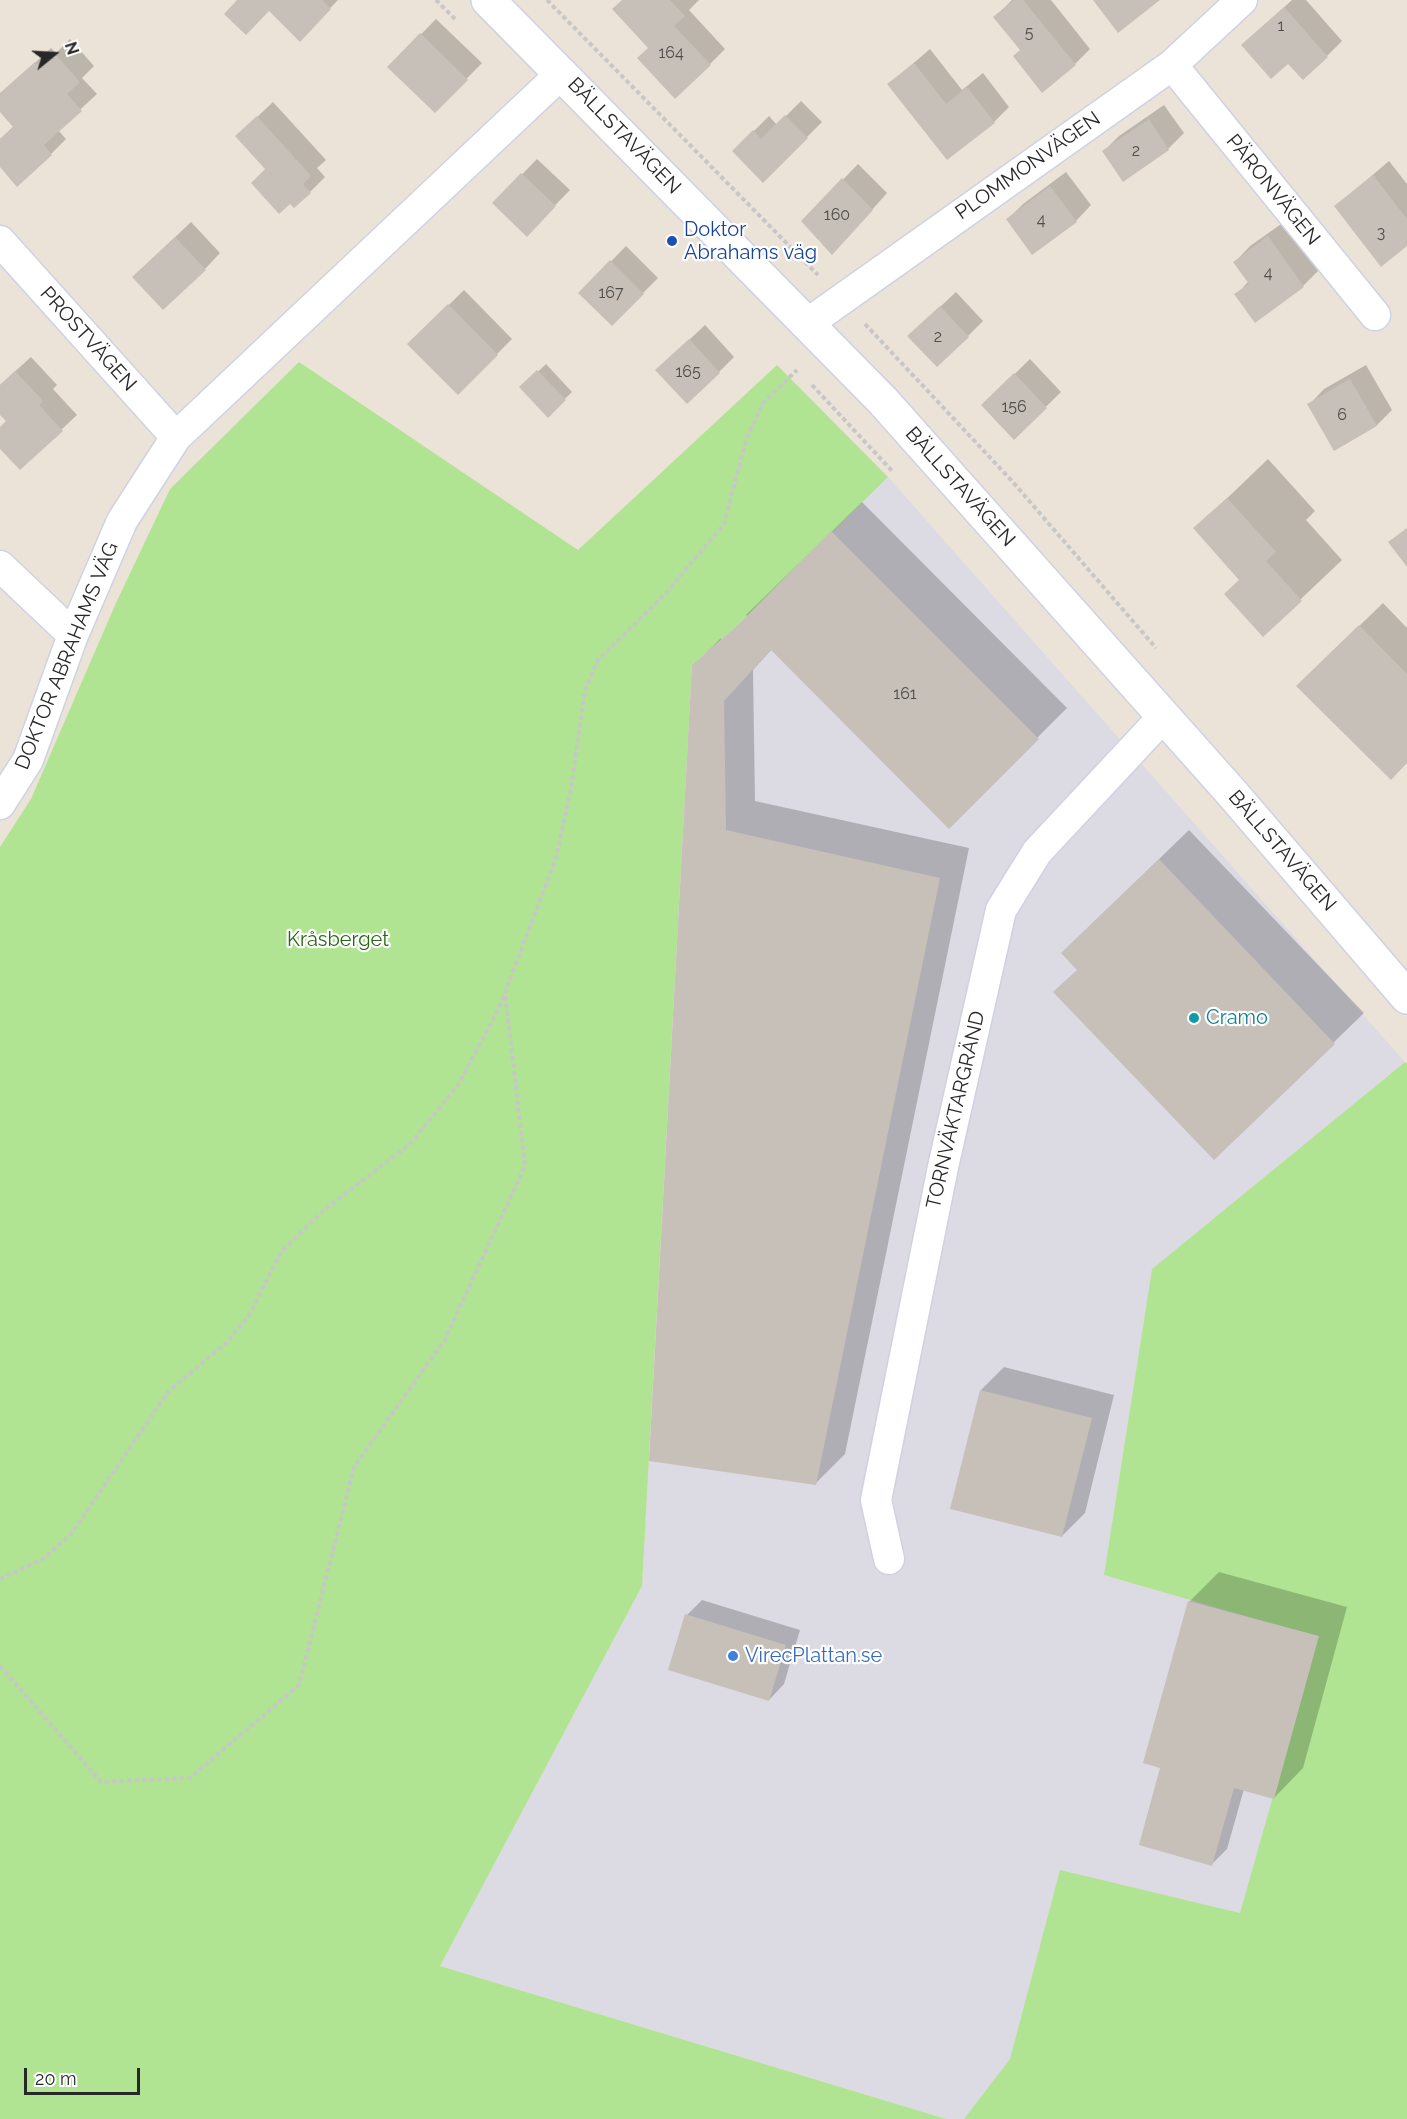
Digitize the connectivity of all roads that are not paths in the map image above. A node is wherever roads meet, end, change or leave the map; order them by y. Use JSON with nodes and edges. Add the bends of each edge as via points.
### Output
{"nodes":[{"id":1,"x":488,"y":0,"type":"edge"},
{"id":2,"x":1242,"y":0,"type":"edge"},
{"id":3,"x":1172,"y":65,"type":"junction"},
{"id":4,"x":562,"y":73,"type":"junction"},
{"id":5,"x":0,"y":241,"type":"edge"},
{"id":6,"x":1375,"y":315,"type":"dead end"},
{"id":7,"x":807,"y":324,"type":"junction"},
{"id":8,"x":176,"y":437,"type":"junction"},
{"id":9,"x":0,"y":566,"type":"edge"},
{"id":10,"x":73,"y":635,"type":"junction"},
{"id":11,"x":1164,"y":716,"type":"junction"},
{"id":12,"x":0,"y":804,"type":"edge"},
{"id":13,"x":1407,"y":997,"type":"edge"},
{"id":14,"x":889,"y":1559,"type":"dead end"}],
"edges":[{"from":1,"to":4,"type":"street","name":"BÄLLSTAVÄGEN"},
{"from":2,"to":3,"type":"street","name":"PLOMMONVÄGEN"},
{"from":3,"to":6,"type":"street","name":"PÄRONVÄGEN"},
{"from":3,"to":7,"type":"street","name":"PLOMMONVÄGEN"},
{"from":4,"to":7,"type":"street","name":"BÄLLSTAVÄGEN"},
{"from":4,"to":8,"type":"street","name":"DOKTOR ABRAHAMS VÄG"},
{"from":5,"to":8,"type":"street","name":"PROSTVÄGEN"},
{"from":7,"to":11,"type":"street","name":"BÄLLSTAVÄGEN","via":[[883,401]]},
{"from":8,"to":10,"type":"street","name":"DOKTOR ABRAHAMS VÄG","via":[[122,521]]},
{"from":9,"to":10,"type":"street"},
{"from":10,"to":12,"type":"street","name":"DOKTOR ABRAHAMS VÄG","via":[[28,760]]},
{"from":11,"to":13,"type":"street","name":"BÄLLSTAVÄGEN"},
{"from":11,"to":14,"type":"street","name":"TORNVÄKTARGRÄND","via":[[1037,852],[1001,910],[943,1167],[876,1500]]}]}
